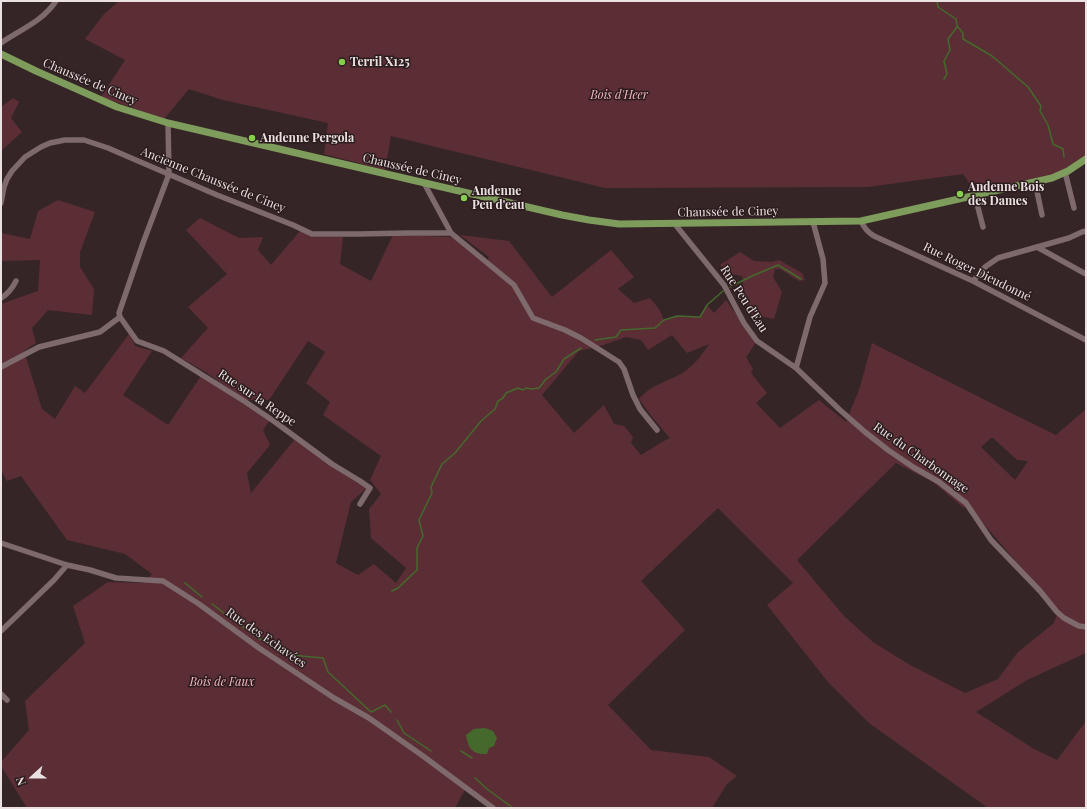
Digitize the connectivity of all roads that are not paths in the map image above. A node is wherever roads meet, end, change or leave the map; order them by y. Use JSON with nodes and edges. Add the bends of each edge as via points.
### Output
{"nodes":[{"id":1,"x":56,"y":1,"type":"edge"},
{"id":2,"x":1,"y":43,"type":"edge"},
{"id":3,"x":1,"y":54,"type":"edge"},
{"id":4,"x":168,"y":123,"type":"junction"},
{"id":5,"x":1086,"y":159,"type":"edge"},
{"id":6,"x":1065,"y":172,"type":"junction"},
{"id":7,"x":169,"y":174,"type":"junction"},
{"id":8,"x":1035,"y":182,"type":"junction"},
{"id":9,"x":424,"y":183,"type":"junction"},
{"id":10,"x":974,"y":196,"type":"junction"},
{"id":11,"x":1,"y":203,"type":"edge"},
{"id":12,"x":1074,"y":208,"type":"dead end"},
{"id":13,"x":1042,"y":215,"type":"dead end"},
{"id":14,"x":861,"y":221,"type":"junction"},
{"id":15,"x":813,"y":222,"type":"junction"},
{"id":16,"x":674,"y":223,"type":"junction"},
{"id":17,"x":983,"y":227,"type":"dead end"},
{"id":18,"x":1086,"y":231,"type":"edge"},
{"id":19,"x":451,"y":233,"type":"junction"},
{"id":20,"x":1036,"y":247,"type":"junction"},
{"id":21,"x":1086,"y":274,"type":"edge"},
{"id":22,"x":16,"y":281,"type":"dead end"},
{"id":23,"x":973,"y":281,"type":"junction"},
{"id":24,"x":1,"y":298,"type":"edge"},
{"id":25,"x":120,"y":317,"type":"junction"},
{"id":26,"x":1086,"y":340,"type":"edge"},
{"id":27,"x":1,"y":366,"type":"edge"},
{"id":28,"x":796,"y":368,"type":"junction"},
{"id":29,"x":840,"y":410,"type":"joint"},
{"id":30,"x":657,"y":430,"type":"dead end"},
{"id":31,"x":360,"y":504,"type":"dead end"},
{"id":32,"x":1,"y":543,"type":"edge"},
{"id":33,"x":67,"y":565,"type":"junction"},
{"id":34,"x":1086,"y":627,"type":"edge"},
{"id":35,"x":1,"y":631,"type":"edge"},
{"id":36,"x":1,"y":694,"type":"edge"},
{"id":37,"x":7,"y":700,"type":"dead end"},
{"id":38,"x":493,"y":808,"type":"edge"}],
"edges":[{"from":1,"to":2,"type":"street","via":[[42,17]]},
{"from":3,"to":4,"type":"main road","name":"Chaussée de Ciney","via":[[117,107]]},
{"from":4,"to":7,"type":"street"},
{"from":4,"to":9,"type":"main road","name":"Chaussée de Ciney"},
{"from":5,"to":6,"type":"main road","name":"Chaussée de Ciney"},
{"from":6,"to":8,"type":"main road","name":"Chaussée de Ciney"},
{"from":6,"to":12,"type":"street"},
{"from":7,"to":11,"type":"street","name":"Ancienne Chaussée de Ciney","via":[[84,140],[57,141],[32,152],[19,163],[7,179]]},
{"from":7,"to":19,"type":"street","name":"Ancienne Chaussée de Ciney","via":[[312,234]]},
{"from":7,"to":25,"type":"street","via":[[119,313]]},
{"from":8,"to":10,"type":"main road","name":"Chaussée de Ciney"},
{"from":8,"to":13,"type":"street"},
{"from":9,"to":16,"type":"main road","name":"Chaussée de Ciney","via":[[588,220],[619,224]]},
{"from":9,"to":19,"type":"street"},
{"from":10,"to":14,"type":"main road","name":"Chaussée de Ciney"},
{"from":10,"to":17,"type":"street"},
{"from":14,"to":15,"type":"main road","name":"Chaussée de Ciney"},
{"from":14,"to":23,"type":"street","name":"Rue Roger Dieudonné","via":[[864,228],[874,236]]},
{"from":15,"to":16,"type":"main road","name":"Chaussée de Ciney"},
{"from":15,"to":28,"type":"street","via":[[825,283],[810,317]]},
{"from":16,"to":28,"type":"street","name":"Rue Peu d'Eau","via":[[724,285],[744,323],[757,341]]},
{"from":18,"to":20,"type":"street"},
{"from":19,"to":30,"type":"street","via":[[514,284],[533,318],[581,338],[619,362],[640,409]]},
{"from":20,"to":21,"type":"street"},
{"from":20,"to":23,"type":"street","via":[[998,258],[985,267]]},
{"from":22,"to":24,"type":"street","via":[[8,294]]},
{"from":23,"to":26,"type":"street","name":"Rue Roger Dieudonné"},
{"from":25,"to":27,"type":"street","via":[[100,332],[39,347]]},
{"from":25,"to":31,"type":"street","name":"Rue sur la Reppe","via":[[137,341],[164,351],[244,401],[370,488]]},
{"from":28,"to":29,"type":"street","name":"Rue Peu d'Eau"},
{"from":29,"to":34,"type":"street","name":"Rue du Charbonnage","via":[[888,450],[940,482],[966,503],[990,540],[1057,612],[1064,618]]},
{"from":32,"to":33,"type":"street","name":"Rue des Echavées"},
{"from":33,"to":35,"type":"street"},
{"from":33,"to":38,"type":"street","name":"Rue des Echavées","via":[[116,578],[163,581],[334,698],[369,718]]},
{"from":36,"to":37,"type":"street"}]}
